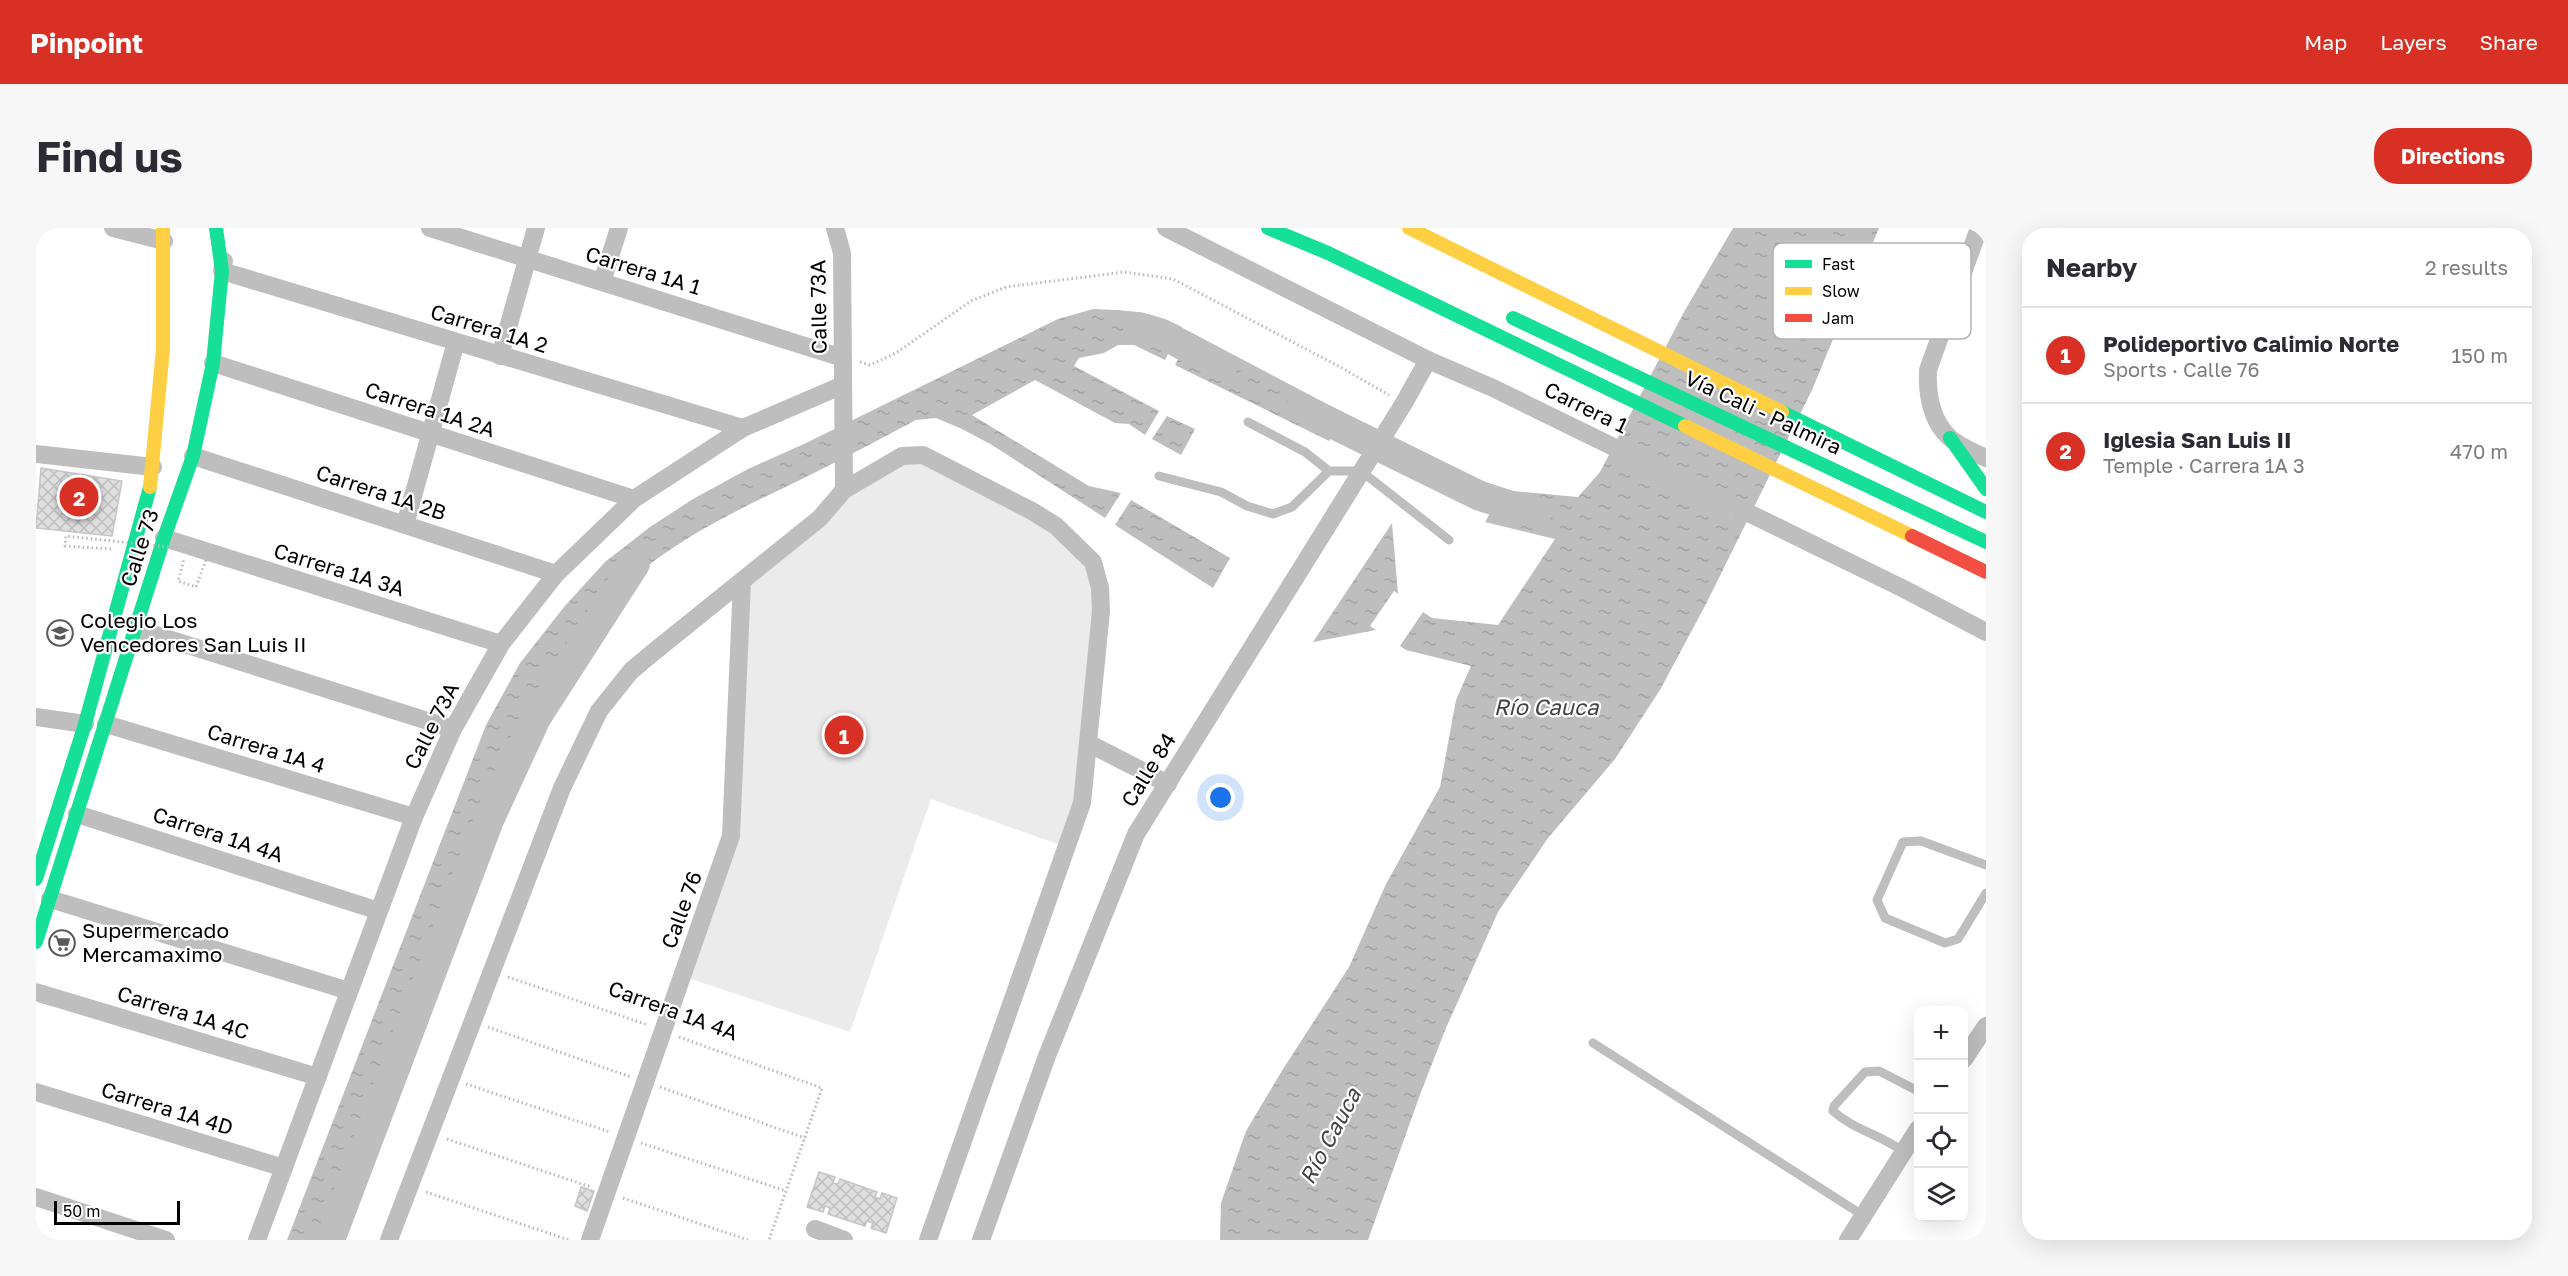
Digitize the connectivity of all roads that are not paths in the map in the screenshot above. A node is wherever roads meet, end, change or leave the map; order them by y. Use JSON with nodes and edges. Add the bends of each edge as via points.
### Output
{"nodes":[{"id":1,"x":113,"y":228,"type":"edge"},
{"id":2,"x":216,"y":228,"type":"edge"},
{"id":3,"x":229,"y":228,"type":"edge"},
{"id":4,"x":430,"y":228,"type":"edge"},
{"id":5,"x":536,"y":228,"type":"edge"},
{"id":6,"x":619,"y":228,"type":"edge"},
{"id":7,"x":1166,"y":228,"type":"edge"},
{"id":8,"x":1268,"y":228,"type":"edge"},
{"id":9,"x":1409,"y":228,"type":"edge"},
{"id":10,"x":1979,"y":228,"type":"edge"},
{"id":11,"x":831,"y":231,"type":"edge"},
{"id":12,"x":163,"y":234,"type":"edge"},
{"id":13,"x":1971,"y":250,"type":"edge"},
{"id":14,"x":528,"y":259,"type":"junction"},
{"id":15,"x":222,"y":271,"type":"junction"},
{"id":16,"x":602,"y":282,"type":"junction"},
{"id":17,"x":1502,"y":312,"type":"dead end"},
{"id":18,"x":1939,"y":339,"type":"edge"},
{"id":19,"x":456,"y":342,"type":"junction"},
{"id":20,"x":500,"y":356,"type":"junction"},
{"id":21,"x":843,"y":358,"type":"junction"},
{"id":22,"x":1428,"y":360,"type":"junction"},
{"id":23,"x":213,"y":363,"type":"junction"},
{"id":24,"x":843,"y":385,"type":"junction"},
{"id":25,"x":1248,"y":422,"type":"dead end"},
{"id":26,"x":743,"y":428,"type":"junction"},
{"id":27,"x":431,"y":434,"type":"junction"},
{"id":28,"x":1950,"y":438,"type":"junction"},
{"id":29,"x":36,"y":454,"type":"edge"},
{"id":30,"x":193,"y":456,"type":"junction"},
{"id":31,"x":1986,"y":458,"type":"edge"},
{"id":32,"x":153,"y":467,"type":"junction"},
{"id":33,"x":1329,"y":471,"type":"junction"},
{"id":34,"x":1361,"y":471,"type":"junction"},
{"id":35,"x":1159,"y":476,"type":"dead end"},
{"id":36,"x":1986,"y":489,"type":"edge"},
{"id":37,"x":844,"y":490,"type":"junction"},
{"id":38,"x":634,"y":499,"type":"junction"},
{"id":39,"x":1986,"y":512,"type":"edge"},
{"id":40,"x":405,"y":525,"type":"junction"},
{"id":41,"x":164,"y":538,"type":"junction"},
{"id":42,"x":1449,"y":540,"type":"dead end"},
{"id":43,"x":1986,"y":542,"type":"edge"},
{"id":44,"x":1986,"y":572,"type":"edge"},
{"id":45,"x":556,"y":574,"type":"junction"},
{"id":46,"x":742,"y":581,"type":"junction"},
{"id":47,"x":136,"y":629,"type":"junction"},
{"id":48,"x":1986,"y":632,"type":"edge"},
{"id":49,"x":501,"y":644,"type":"junction"},
{"id":50,"x":36,"y":717,"type":"edge"},
{"id":51,"x":86,"y":724,"type":"junction"},
{"id":52,"x":106,"y":724,"type":"junction"},
{"id":53,"x":453,"y":729,"type":"junction"},
{"id":54,"x":1088,"y":742,"type":"junction"},
{"id":55,"x":1168,"y":784,"type":"junction"},
{"id":56,"x":77,"y":814,"type":"junction"},
{"id":57,"x":414,"y":817,"type":"junction"},
{"id":58,"x":1986,"y":865,"type":"edge"},
{"id":59,"x":36,"y":879,"type":"edge"},
{"id":60,"x":1986,"y":893,"type":"edge"},
{"id":61,"x":50,"y":899,"type":"junction"},
{"id":62,"x":379,"y":911,"type":"junction"},
{"id":63,"x":36,"y":942,"type":"edge"},
{"id":64,"x":350,"y":991,"type":"junction"},
{"id":65,"x":36,"y":992,"type":"edge"},
{"id":66,"x":1986,"y":1026,"type":"edge"},
{"id":67,"x":1593,"y":1043,"type":"dead end"},
{"id":68,"x":1968,"y":1053,"type":"edge"},
{"id":69,"x":318,"y":1077,"type":"junction"},
{"id":70,"x":1914,"y":1089,"type":"edge"},
{"id":71,"x":36,"y":1092,"type":"edge"},
{"id":72,"x":1914,"y":1136,"type":"edge"},
{"id":73,"x":1904,"y":1152,"type":"junction"},
{"id":74,"x":284,"y":1168,"type":"junction"},
{"id":75,"x":36,"y":1197,"type":"edge"},
{"id":76,"x":1864,"y":1216,"type":"junction"},
{"id":77,"x":815,"y":1229,"type":"dead end"},
{"id":78,"x":166,"y":1240,"type":"edge"},
{"id":79,"x":257,"y":1240,"type":"edge"},
{"id":80,"x":389,"y":1240,"type":"edge"},
{"id":81,"x":590,"y":1240,"type":"edge"},
{"id":82,"x":844,"y":1240,"type":"edge"},
{"id":83,"x":928,"y":1240,"type":"edge"},
{"id":84,"x":981,"y":1240,"type":"edge"},
{"id":85,"x":1848,"y":1240,"type":"edge"}],
"edges":[{"from":1,"to":12,"type":"street"},
{"from":2,"to":15,"type":"main road","name":"Calle 73"},
{"from":3,"to":15,"type":"street"},
{"from":4,"to":14,"type":"street","name":"Carrera 1A 1"},
{"from":5,"to":14,"type":"street"},
{"from":6,"to":16,"type":"street"},
{"from":7,"to":22,"type":"street","name":"Carrera 1"},
{"from":8,"to":44,"type":"main road","via":[[1328,253]]},
{"from":9,"to":39,"type":"main road","name":"Vía Cali - Palmira"},
{"from":10,"to":13,"type":"street"},
{"from":11,"to":21,"type":"street","name":"Calle 73A","via":[[842,253]]},
{"from":12,"to":32,"type":"main road","name":"Calle 73","via":[[163,349]]},
{"from":14,"to":16,"type":"street","name":"Carrera 1A 1"},
{"from":14,"to":20,"type":"street"},
{"from":15,"to":19,"type":"street","name":"Carrera 1A 2"},
{"from":15,"to":23,"type":"main road","name":"Calle 73"},
{"from":16,"to":21,"type":"street","name":"Carrera 1A 1"},
{"from":17,"to":43,"type":"main road","name":"Vía Cali - Palmira"},
{"from":18,"to":28,"type":"street","via":[[1928,370],[1927,386],[1932,410]]},
{"from":19,"to":20,"type":"street","name":"Carrera 1A 2"},
{"from":19,"to":27,"type":"street"},
{"from":20,"to":26,"type":"street","name":"Carrera 1A 2"},
{"from":21,"to":24,"type":"street","name":"Calle 73A"},
{"from":22,"to":34,"type":"street","name":"Calle 84"},
{"from":22,"to":48,"type":"street","name":"Carrera 1","via":[[1493,388]]},
{"from":23,"to":27,"type":"street","name":"Carrera 1A 2A"},
{"from":23,"to":30,"type":"main road","name":"Calle 73"},
{"from":24,"to":26,"type":"street","name":"Calle 73A"},
{"from":24,"to":37,"type":"street","name":"Calle 73A"},
{"from":25,"to":33,"type":"lane","via":[[1305,452]]},
{"from":26,"to":38,"type":"street","name":"Calle 73A"},
{"from":27,"to":38,"type":"street","name":"Carrera 1A 2A"},
{"from":27,"to":40,"type":"street"},
{"from":28,"to":31,"type":"street"},
{"from":28,"to":36,"type":"main road"},
{"from":29,"to":32,"type":"street"},
{"from":30,"to":40,"type":"street","name":"Carrera 1A 2B"},
{"from":30,"to":41,"type":"main road","name":"Calle 73"},
{"from":32,"to":51,"type":"main road","name":"Calle 73","via":[[122,599]]},
{"from":33,"to":34,"type":"lane"},
{"from":33,"to":35,"type":"lane","via":[[1292,507],[1273,513],[1247,506],[1221,492]]},
{"from":34,"to":42,"type":"lane"},
{"from":34,"to":55,"type":"street","name":"Calle 84"},
{"from":37,"to":46,"type":"street","via":[[820,518]]},
{"from":37,"to":54,"type":"street","via":[[902,456],[923,455],[1056,526],[1093,562],[1101,611]]},
{"from":38,"to":45,"type":"street","name":"Calle 73A"},
{"from":40,"to":45,"type":"street","name":"Carrera 1A 2B"},
{"from":41,"to":47,"type":"main road","name":"Calle 73"},
{"from":41,"to":49,"type":"street","name":"Carrera 1A 3A"},
{"from":45,"to":49,"type":"street","name":"Calle 73A"},
{"from":46,"to":80,"type":"street","via":[[631,671],[599,711],[562,788]]},
{"from":46,"to":81,"type":"street","name":"Calle 76","via":[[731,836]]},
{"from":47,"to":52,"type":"main road","name":"Calle 73"},
{"from":47,"to":53,"type":"street"},
{"from":49,"to":53,"type":"street","name":"Calle 73A"},
{"from":50,"to":51,"type":"street"},
{"from":51,"to":59,"type":"main road","name":"Calle 73"},
{"from":52,"to":56,"type":"main road","name":"Calle 73"},
{"from":52,"to":57,"type":"street","name":"Carrera 1A 4"},
{"from":53,"to":57,"type":"street","name":"Calle 73A"},
{"from":54,"to":55,"type":"street"},
{"from":54,"to":83,"type":"street","via":[[1082,803]]},
{"from":55,"to":84,"type":"street","name":"Calle 84","via":[[1137,834],[1047,1056]]},
{"from":56,"to":61,"type":"main road","name":"Calle 73"},
{"from":56,"to":62,"type":"street","name":"Carrera 1A 4A"},
{"from":57,"to":62,"type":"street","name":"Calle 73A"},
{"from":58,"to":60,"type":"lane","via":[[1921,842],[1903,842],[1877,900],[1885,918],[1945,943],[1958,939]]},
{"from":61,"to":63,"type":"main road","name":"Calle 73"},
{"from":61,"to":64,"type":"street"},
{"from":62,"to":64,"type":"street","name":"Calle 73A"},
{"from":64,"to":69,"type":"street","name":"Calle 73A"},
{"from":65,"to":69,"type":"street","name":"Carrera 1A 4C"},
{"from":66,"to":68,"type":"street"},
{"from":67,"to":76,"type":"lane"},
{"from":69,"to":74,"type":"street","name":"Calle 73A"},
{"from":70,"to":73,"type":"lane","via":[[1879,1071],[1865,1072],[1833,1111]]},
{"from":71,"to":74,"type":"street","name":"Carrera 1A 4D"},
{"from":72,"to":73,"type":"street"},
{"from":73,"to":76,"type":"street"},
{"from":74,"to":79,"type":"street","name":"Calle 73A"},
{"from":75,"to":78,"type":"street"},
{"from":76,"to":85,"type":"street"},
{"from":77,"to":82,"type":"street"}]}
